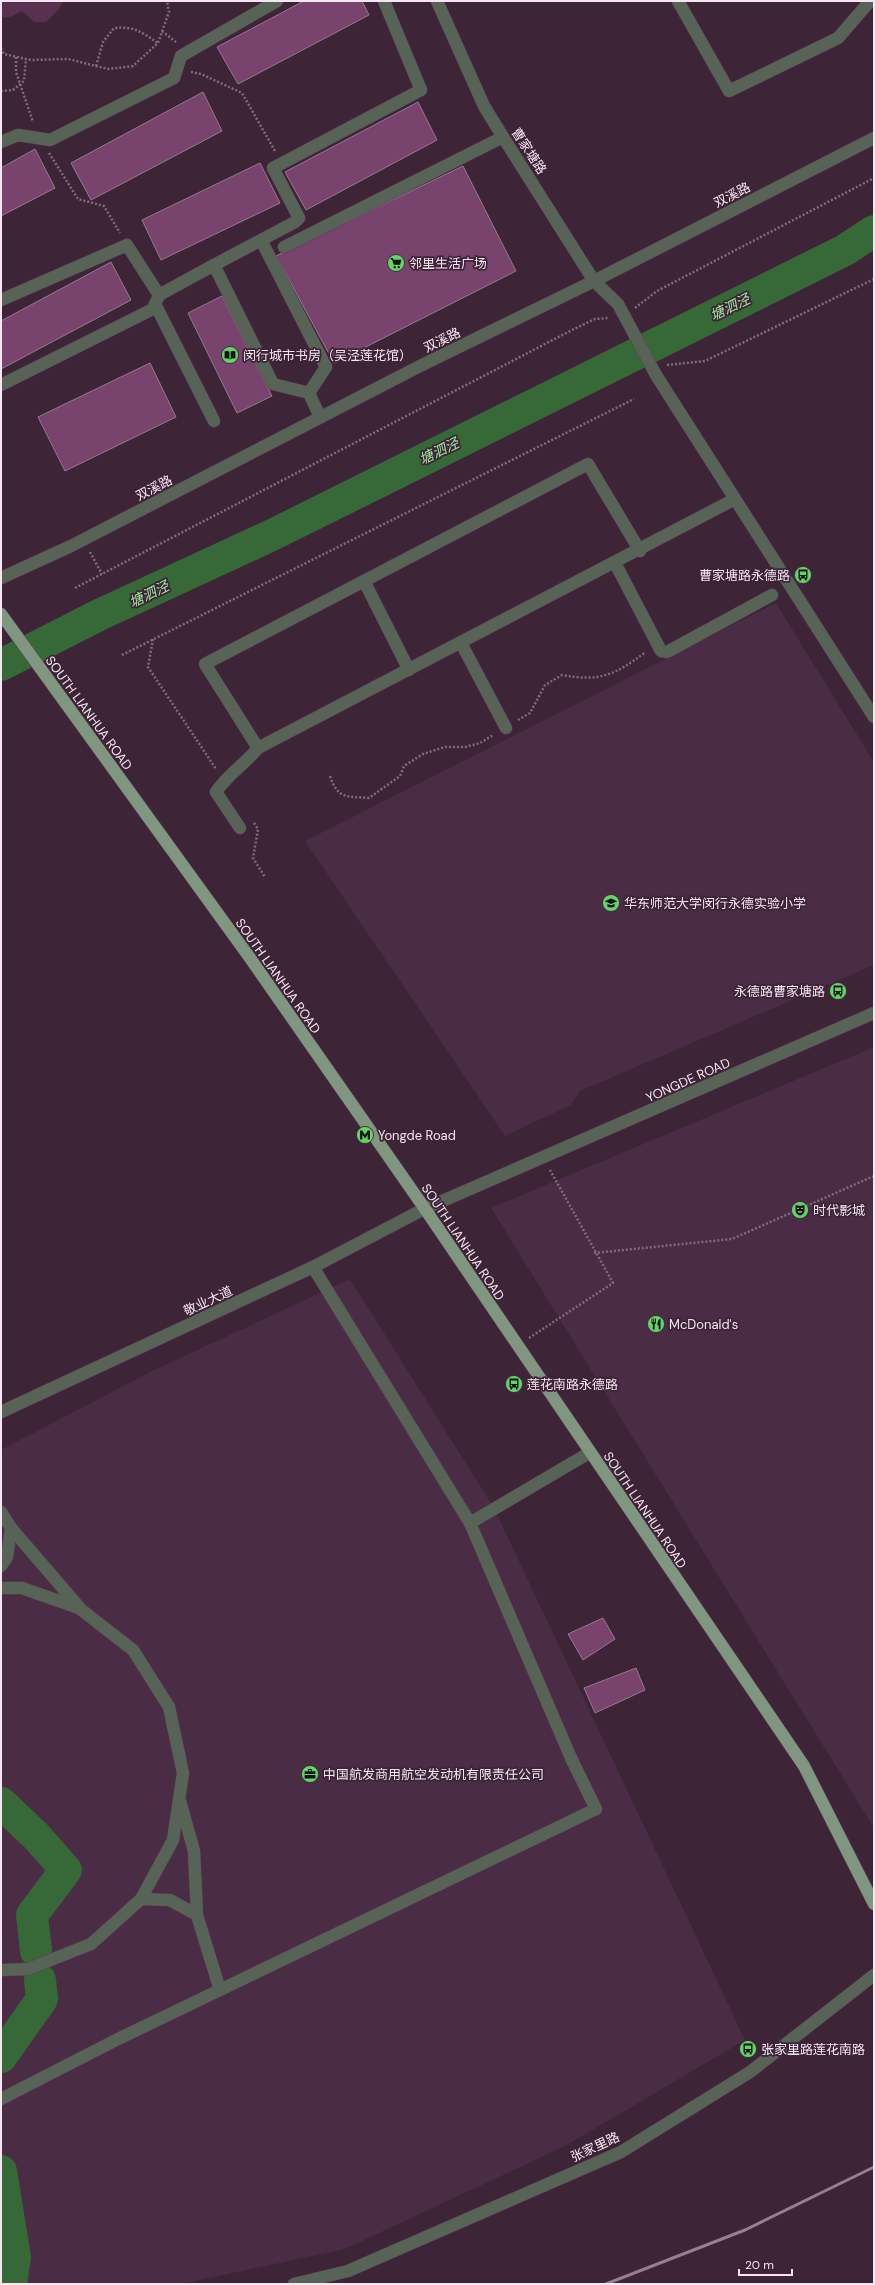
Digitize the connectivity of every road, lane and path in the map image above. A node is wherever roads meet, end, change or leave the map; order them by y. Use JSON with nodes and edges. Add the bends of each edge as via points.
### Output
{"nodes":[{"id":1,"x":166,"y":1,"type":"edge"},
{"id":2,"x":277,"y":1,"type":"edge"},
{"id":3,"x":384,"y":1,"type":"edge"},
{"id":4,"x":437,"y":1,"type":"edge"},
{"id":5,"x":678,"y":1,"type":"edge"},
{"id":6,"x":870,"y":1,"type":"edge"},
{"id":7,"x":158,"y":43,"type":"junction"},
{"id":8,"x":1,"y":48,"type":"edge"},
{"id":9,"x":16,"y":57,"type":"junction"},
{"id":10,"x":26,"y":59,"type":"junction"},
{"id":11,"x":96,"y":66,"type":"junction"},
{"id":12,"x":176,"y":70,"type":"junction"},
{"id":13,"x":1,"y":91,"type":"edge"},
{"id":14,"x":503,"y":137,"type":"junction"},
{"id":15,"x":41,"y":138,"type":"junction"},
{"id":16,"x":874,"y":138,"type":"edge"},
{"id":17,"x":1,"y":142,"type":"edge"},
{"id":18,"x":281,"y":163,"type":"junction"},
{"id":19,"x":874,"y":178,"type":"edge"},
{"id":20,"x":261,"y":240,"type":"junction"},
{"id":21,"x":127,"y":245,"type":"junction"},
{"id":22,"x":284,"y":247,"type":"dead end"},
{"id":23,"x":214,"y":265,"type":"junction"},
{"id":24,"x":874,"y":279,"type":"edge"},
{"id":25,"x":594,"y":281,"type":"junction"},
{"id":26,"x":1,"y":300,"type":"edge"},
{"id":27,"x":157,"y":300,"type":"junction"},
{"id":28,"x":623,"y":317,"type":"junction"},
{"id":29,"x":660,"y":370,"type":"junction"},
{"id":30,"x":1,"y":385,"type":"edge"},
{"id":31,"x":308,"y":393,"type":"junction"},
{"id":32,"x":634,"y":399,"type":"dead end"},
{"id":33,"x":320,"y":417,"type":"junction"},
{"id":34,"x":214,"y":421,"type":"dead end"},
{"id":35,"x":735,"y":499,"type":"junction"},
{"id":36,"x":87,"y":548,"type":"dead end"},
{"id":37,"x":640,"y":551,"type":"junction"},
{"id":38,"x":615,"y":563,"type":"junction"},
{"id":39,"x":102,"y":574,"type":"junction"},
{"id":40,"x":1,"y":578,"type":"edge"},
{"id":41,"x":364,"y":581,"type":"junction"},
{"id":42,"x":75,"y":588,"type":"dead end"},
{"id":43,"x":772,"y":595,"type":"dead end"},
{"id":44,"x":1,"y":614,"type":"edge"},
{"id":45,"x":153,"y":638,"type":"junction"},
{"id":46,"x":461,"y":643,"type":"junction"},
{"id":47,"x":122,"y":655,"type":"dead end"},
{"id":48,"x":409,"y":670,"type":"junction"},
{"id":49,"x":874,"y":717,"type":"edge"},
{"id":50,"x":506,"y":728,"type":"dead end"},
{"id":51,"x":258,"y":748,"type":"junction"},
{"id":52,"x":223,"y":780,"type":"junction"},
{"id":53,"x":250,"y":817,"type":"dead end"},
{"id":54,"x":240,"y":828,"type":"dead end"},
{"id":55,"x":266,"y":877,"type":"dead end"},
{"id":56,"x":874,"y":1013,"type":"edge"},
{"id":57,"x":543,"y":1158,"type":"junction"},
{"id":58,"x":874,"y":1176,"type":"edge"},
{"id":59,"x":424,"y":1209,"type":"junction"},
{"id":60,"x":594,"y":1253,"type":"junction"},
{"id":61,"x":313,"y":1268,"type":"junction"},
{"id":62,"x":517,"y":1346,"type":"junction"},
{"id":63,"x":1,"y":1412,"type":"edge"},
{"id":64,"x":589,"y":1453,"type":"junction"},
{"id":65,"x":1,"y":1512,"type":"edge"},
{"id":66,"x":470,"y":1523,"type":"junction"},
{"id":67,"x":11,"y":1528,"type":"junction"},
{"id":68,"x":1,"y":1566,"type":"edge"},
{"id":69,"x":1,"y":1588,"type":"edge"},
{"id":70,"x":80,"y":1608,"type":"junction"},
{"id":71,"x":179,"y":1796,"type":"junction"},
{"id":72,"x":141,"y":1899,"type":"junction"},
{"id":73,"x":874,"y":1904,"type":"edge"},
{"id":74,"x":197,"y":1915,"type":"junction"},
{"id":75,"x":1,"y":1970,"type":"edge"},
{"id":76,"x":874,"y":1975,"type":"edge"},
{"id":77,"x":220,"y":1990,"type":"junction"},
{"id":78,"x":1,"y":2099,"type":"edge"},
{"id":79,"x":294,"y":2284,"type":"edge"}],
"edges":[{"from":1,"to":7,"type":"path","via":[[169,12]]},
{"from":2,"to":12,"type":"street","via":[[181,56]]},
{"from":3,"to":18,"type":"street","via":[[421,90]]},
{"from":4,"to":14,"type":"street","name":"曹家塘路","via":[[484,106]]},
{"from":5,"to":6,"type":"street","via":[[729,91],[838,38]]},
{"from":7,"to":11,"type":"path","via":[[133,66],[108,69]]},
{"from":7,"to":11,"type":"path","via":[[129,26],[114,28],[103,42]]},
{"from":8,"to":9,"type":"path","via":[[4,54]]},
{"from":9,"to":10,"type":"path"},
{"from":9,"to":15,"type":"path","via":[[16,72]]},
{"from":10,"to":11,"type":"path","via":[[68,59]]},
{"from":10,"to":13,"type":"path","via":[[24,80],[13,90]]},
{"from":12,"to":15,"type":"street","via":[[174,78],[50,140]]},
{"from":12,"to":18,"type":"path","via":[[201,74],[242,93]]},
{"from":14,"to":22,"type":"street"},
{"from":14,"to":25,"type":"street","name":"曹家塘路"},
{"from":15,"to":17,"type":"street","via":[[18,135]]},
{"from":15,"to":21,"type":"path","via":[[54,164],[78,199],[104,206],[128,247]]},
{"from":16,"to":25,"type":"street","name":"双溪路"},
{"from":18,"to":20,"type":"street","via":[[272,168],[299,218]]},
{"from":19,"to":28,"type":"path","via":[[657,291]]},
{"from":20,"to":23,"type":"street"},
{"from":20,"to":31,"type":"street","via":[[326,367]]},
{"from":21,"to":26,"type":"street"},
{"from":21,"to":27,"type":"street"},
{"from":23,"to":27,"type":"street"},
{"from":23,"to":31,"type":"street","via":[[273,384]]},
{"from":24,"to":29,"type":"path","via":[[705,361]]},
{"from":25,"to":28,"type":"street","name":"曹家塘路","via":[[618,304]]},
{"from":25,"to":33,"type":"street","name":"双溪路"},
{"from":27,"to":30,"type":"street","via":[[153,310]]},
{"from":27,"to":34,"type":"street"},
{"from":28,"to":29,"type":"street"},
{"from":28,"to":39,"type":"path","via":[[595,319],[572,330]]},
{"from":29,"to":35,"type":"street"},
{"from":31,"to":33,"type":"street"},
{"from":32,"to":45,"type":"path"},
{"from":33,"to":40,"type":"street","name":"双溪路","via":[[78,542]]},
{"from":35,"to":37,"type":"street"},
{"from":35,"to":49,"type":"street"},
{"from":36,"to":39,"type":"path"},
{"from":37,"to":38,"type":"street"},
{"from":37,"to":41,"type":"street","via":[[588,464]]},
{"from":38,"to":43,"type":"street","via":[[661,652],[667,652]]},
{"from":38,"to":46,"type":"street"},
{"from":39,"to":42,"type":"path"},
{"from":41,"to":48,"type":"street"},
{"from":41,"to":51,"type":"street","via":[[205,664]]},
{"from":44,"to":59,"type":"main road","name":"SOUTH LIANHUA ROAD","via":[[250,958]]},
{"from":45,"to":47,"type":"path"},
{"from":45,"to":52,"type":"path","via":[[148,667]]},
{"from":46,"to":48,"type":"street"},
{"from":46,"to":50,"type":"street"},
{"from":48,"to":51,"type":"street"},
{"from":51,"to":52,"type":"street","via":[[248,760]]},
{"from":52,"to":54,"type":"street","via":[[216,792]]},
{"from":53,"to":55,"type":"path","via":[[258,829],[253,858]]},
{"from":56,"to":57,"type":"street","name":"YONGDE ROAD"},
{"from":57,"to":59,"type":"street","name":"YONGDE ROAD"},
{"from":57,"to":60,"type":"path"},
{"from":58,"to":60,"type":"path","via":[[732,1239]]},
{"from":59,"to":61,"type":"street","name":"敬业大道"},
{"from":59,"to":62,"type":"main road","name":"SOUTH LIANHUA ROAD"},
{"from":60,"to":62,"type":"path","via":[[613,1283]]},
{"from":61,"to":63,"type":"street","name":"敬业大道"},
{"from":61,"to":66,"type":"street"},
{"from":62,"to":64,"type":"main road","name":"SOUTH LIANHUA ROAD"},
{"from":64,"to":66,"type":"street"},
{"from":64,"to":73,"type":"main road","name":"SOUTH LIANHUA ROAD","via":[[804,1766]]},
{"from":65,"to":67,"type":"street"},
{"from":66,"to":77,"type":"street","via":[[571,1758],[596,1809]]},
{"from":67,"to":68,"type":"street","via":[[8,1557]]},
{"from":67,"to":70,"type":"street"},
{"from":69,"to":70,"type":"street","via":[[22,1588]]},
{"from":70,"to":71,"type":"street","via":[[133,1650],[169,1707],[183,1773]]},
{"from":71,"to":72,"type":"street","via":[[173,1840]]},
{"from":71,"to":74,"type":"street","via":[[194,1851]]},
{"from":72,"to":74,"type":"street","via":[[170,1900]]},
{"from":72,"to":75,"type":"street","via":[[91,1944],[28,1969]]},
{"from":74,"to":77,"type":"street"},
{"from":76,"to":79,"type":"street","name":"张家里路","via":[[750,2072],[621,2152],[348,2271]]},
{"from":77,"to":78,"type":"street"}]}
